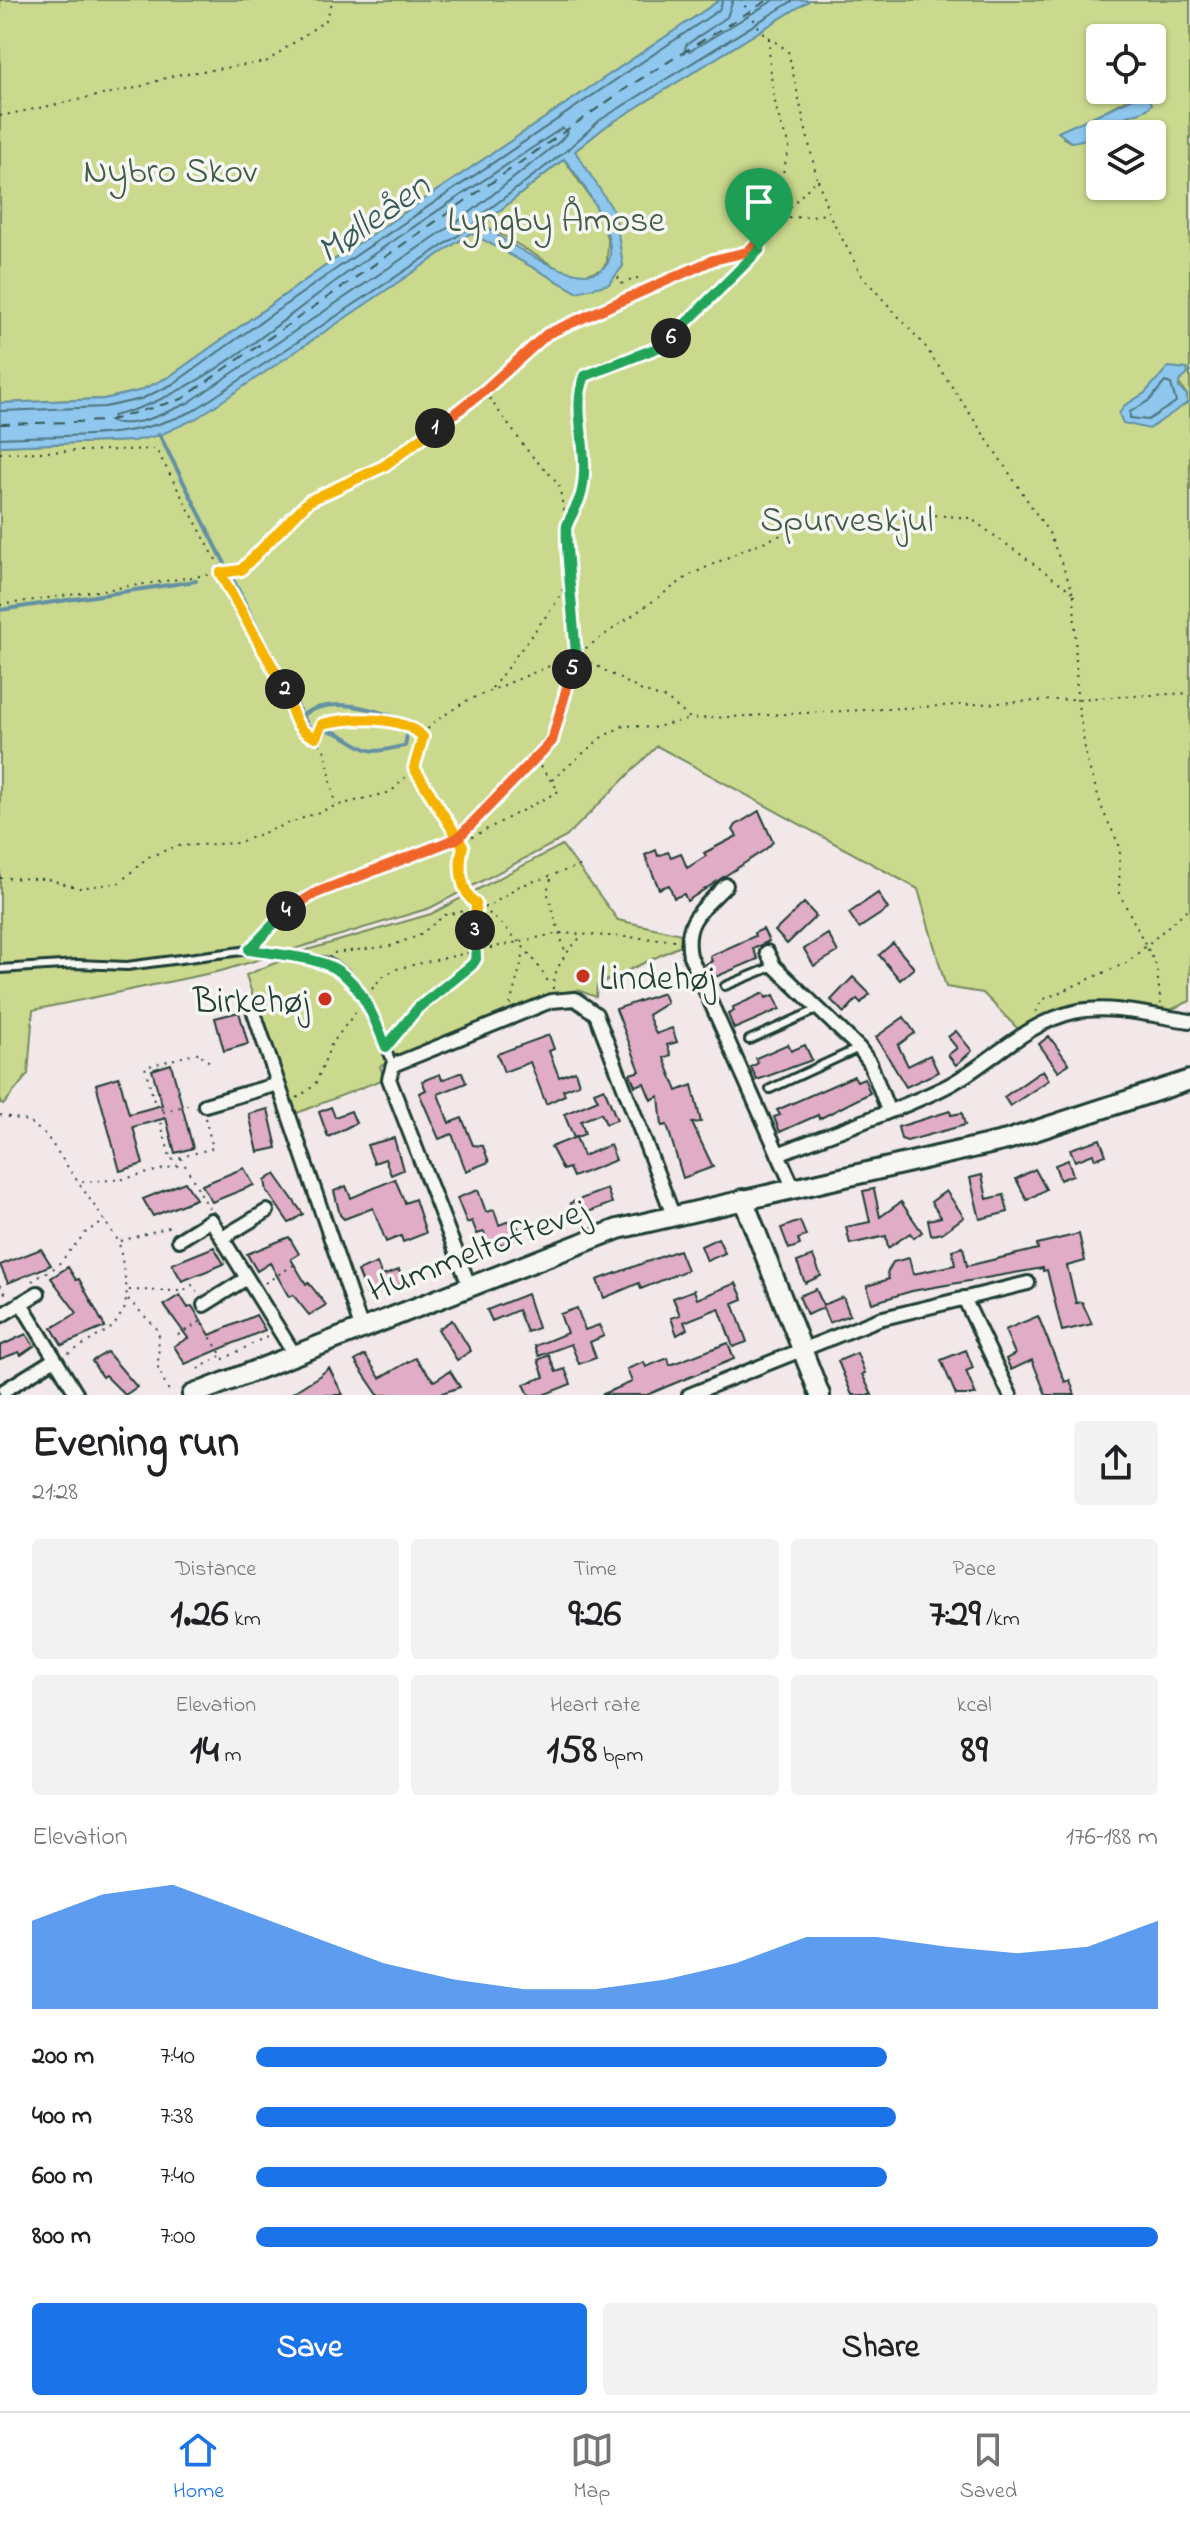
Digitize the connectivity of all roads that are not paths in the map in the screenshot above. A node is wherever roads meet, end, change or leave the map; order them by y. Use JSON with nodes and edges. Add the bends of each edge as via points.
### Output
{"nodes":[{"id":1,"x":726,"y":885,"type":"dead end"},
{"id":2,"x":767,"y":952,"type":"dead end"},
{"id":3,"x":774,"y":966,"type":"junction"},
{"id":4,"x":0,"y":969,"type":"edge"},
{"id":5,"x":725,"y":986,"type":"dead end"},
{"id":6,"x":251,"y":1004,"type":"dead end"},
{"id":7,"x":816,"y":1010,"type":"junction"},
{"id":8,"x":1190,"y":1021,"type":"edge"},
{"id":9,"x":749,"y":1040,"type":"dead end"},
{"id":10,"x":859,"y":1048,"type":"junction"},
{"id":11,"x":393,"y":1065,"type":"junction"},
{"id":12,"x":1190,"y":1080,"type":"edge"},
{"id":13,"x":278,"y":1084,"type":"junction"},
{"id":14,"x":770,"y":1089,"type":"dead end"},
{"id":15,"x":205,"y":1105,"type":"road end"},
{"id":16,"x":888,"y":1110,"type":"junction"},
{"id":17,"x":778,"y":1154,"type":"junction"},
{"id":18,"x":793,"y":1187,"type":"junction"},
{"id":19,"x":743,"y":1199,"type":"junction"},
{"id":20,"x":267,"y":1211,"type":"dead end"},
{"id":21,"x":673,"y":1215,"type":"junction"},
{"id":22,"x":222,"y":1238,"type":"junction"},
{"id":23,"x":179,"y":1240,"type":"road end"},
{"id":24,"x":1028,"y":1283,"type":"dead end"},
{"id":25,"x":250,"y":1284,"type":"junction"},
{"id":26,"x":469,"y":1285,"type":"junction"},
{"id":27,"x":35,"y":1287,"type":"road end"},
{"id":28,"x":964,"y":1298,"type":"junction"},
{"id":29,"x":21,"y":1303,"type":"junction"},
{"id":30,"x":204,"y":1305,"type":"road end"},
{"id":31,"x":0,"y":1316,"type":"edge"},
{"id":32,"x":361,"y":1327,"type":"junction"},
{"id":33,"x":802,"y":1350,"type":"junction"},
{"id":34,"x":294,"y":1354,"type":"junction"},
{"id":35,"x":55,"y":1359,"type":"junction"},
{"id":36,"x":5,"y":1390,"type":"dead end"},
{"id":37,"x":77,"y":1395,"type":"edge"},
{"id":38,"x":192,"y":1395,"type":"edge"},
{"id":39,"x":689,"y":1395,"type":"edge"},
{"id":40,"x":820,"y":1395,"type":"edge"},
{"id":41,"x":1010,"y":1395,"type":"edge"}],
"edges":[{"from":1,"to":17,"type":"street","via":[[694,918],[687,940],[690,956]]},
{"from":2,"to":3,"type":"street"},
{"from":3,"to":5,"type":"lane"},
{"from":3,"to":7,"type":"street"},
{"from":4,"to":11,"type":"lane","via":[[127,966],[249,950],[319,961],[345,973],[365,998]]},
{"from":6,"to":13,"type":"street"},
{"from":7,"to":9,"type":"lane"},
{"from":7,"to":10,"type":"street"},
{"from":8,"to":16,"type":"street","via":[[1075,1012],[1026,1031],[938,1091]]},
{"from":10,"to":14,"type":"lane"},
{"from":10,"to":16,"type":"street"},
{"from":11,"to":21,"type":"street","via":[[551,1001],[575,999],[588,1005],[596,1014]]},
{"from":11,"to":26,"type":"street","via":[[389,1079]]},
{"from":12,"to":18,"type":"street","name":"Hummeltoftevej","via":[[1007,1140]]},
{"from":13,"to":15,"type":"street"},
{"from":13,"to":32,"type":"street"},
{"from":16,"to":17,"type":"street"},
{"from":17,"to":18,"type":"street"},
{"from":18,"to":19,"type":"street","name":"Hummeltoftevej"},
{"from":19,"to":21,"type":"street","name":"Hummeltoftevej"},
{"from":19,"to":33,"type":"street"},
{"from":20,"to":22,"type":"street"},
{"from":21,"to":26,"type":"street","name":"Hummeltoftevej","via":[[577,1242]]},
{"from":22,"to":23,"type":"street","via":[[211,1220]]},
{"from":22,"to":25,"type":"street"},
{"from":24,"to":28,"type":"street"},
{"from":25,"to":30,"type":"street"},
{"from":25,"to":34,"type":"street"},
{"from":26,"to":32,"type":"street","name":"Hummeltoftevej"},
{"from":27,"to":29,"type":"street"},
{"from":28,"to":33,"type":"street","via":[[891,1315]]},
{"from":28,"to":41,"type":"street"},
{"from":29,"to":31,"type":"street"},
{"from":29,"to":35,"type":"street"},
{"from":32,"to":34,"type":"street","name":"Hummeltoftevej"},
{"from":33,"to":39,"type":"street"},
{"from":33,"to":40,"type":"street"},
{"from":34,"to":38,"type":"street","name":"Hummeltoftevej"},
{"from":35,"to":36,"type":"street"},
{"from":35,"to":37,"type":"street"}]}
